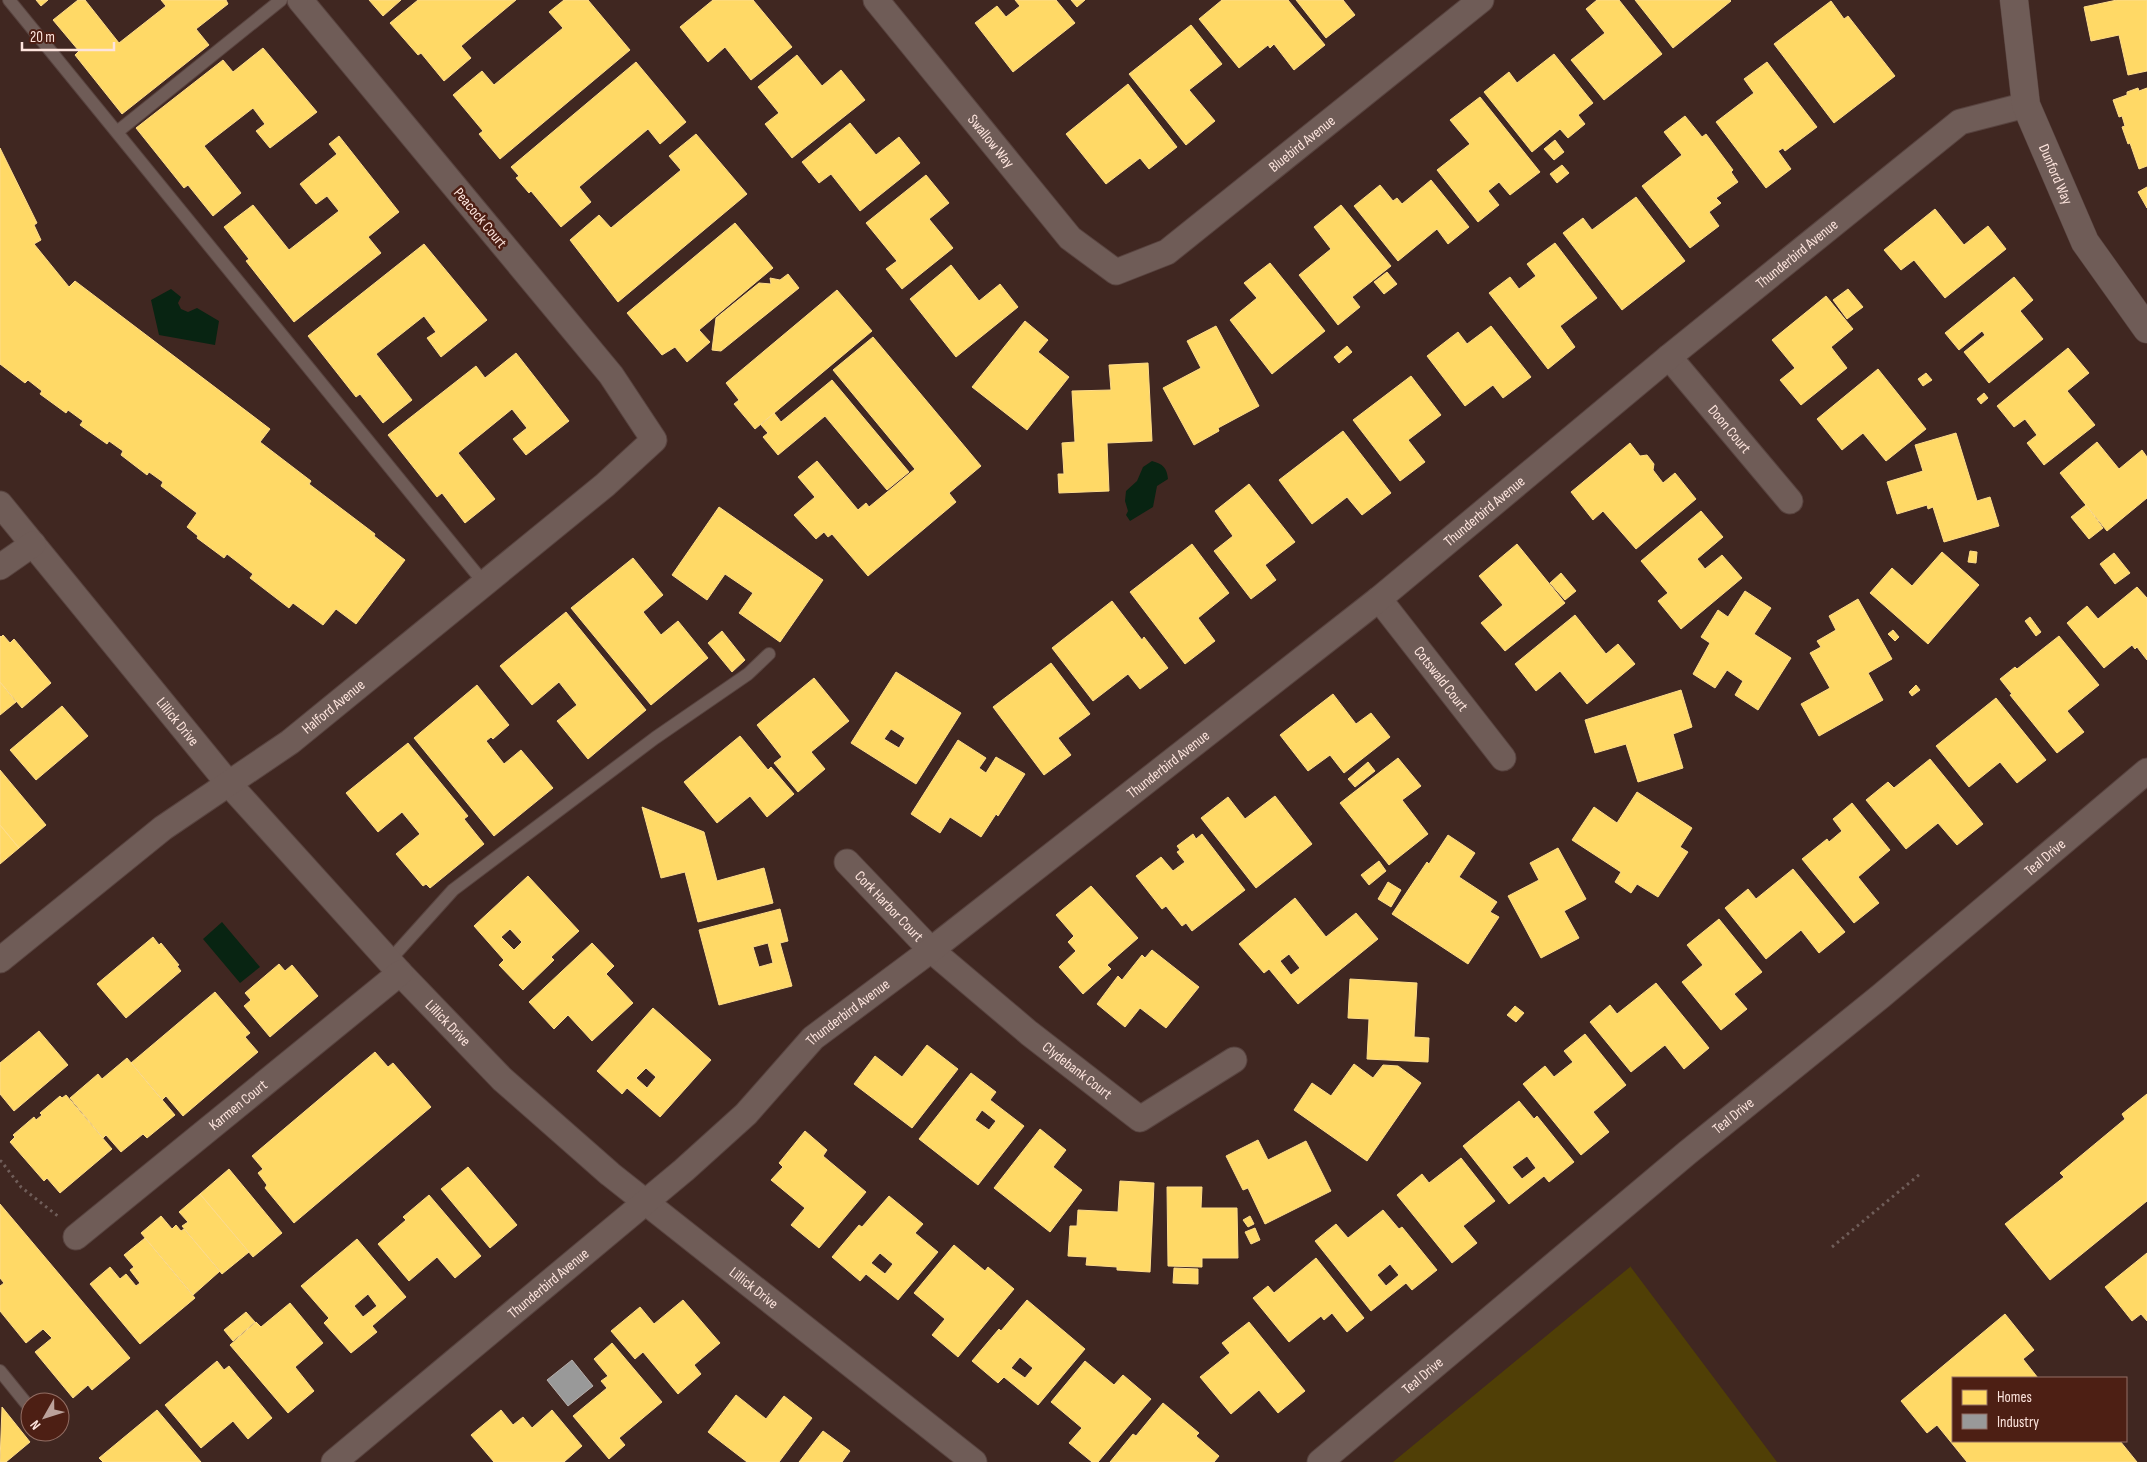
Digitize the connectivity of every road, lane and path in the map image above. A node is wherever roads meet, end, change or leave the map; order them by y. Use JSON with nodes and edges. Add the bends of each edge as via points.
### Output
{"nodes":[{"id":1,"x":9,"y":0,"type":"edge"},
{"id":2,"x":281,"y":0,"type":"edge"},
{"id":3,"x":300,"y":0,"type":"edge"},
{"id":4,"x":876,"y":0,"type":"edge"},
{"id":5,"x":1481,"y":0,"type":"edge"},
{"id":6,"x":2014,"y":0,"type":"edge"},
{"id":7,"x":2026,"y":105,"type":"junction"},
{"id":8,"x":117,"y":132,"type":"junction"},
{"id":9,"x":1116,"y":272,"type":"joint"},
{"id":10,"x":2147,"y":329,"type":"edge"},
{"id":11,"x":1669,"y":357,"type":"junction"},
{"id":12,"x":654,"y":440,"type":"joint"},
{"id":13,"x":1790,"y":501,"type":"dead end"},
{"id":14,"x":0,"y":504,"type":"edge"},
{"id":15,"x":33,"y":544,"type":"junction"},
{"id":16,"x":0,"y":567,"type":"edge"},
{"id":17,"x":484,"y":583,"type":"junction"},
{"id":18,"x":1379,"y":599,"type":"junction"},
{"id":19,"x":769,"y":654,"type":"dead end"},
{"id":20,"x":1503,"y":758,"type":"dead end"},
{"id":21,"x":2147,"y":770,"type":"edge"},
{"id":22,"x":228,"y":783,"type":"junction"},
{"id":23,"x":847,"y":862,"type":"dead end"},
{"id":24,"x":931,"y":950,"type":"junction"},
{"id":25,"x":0,"y":960,"type":"edge"},
{"id":26,"x":394,"y":967,"type":"junction"},
{"id":27,"x":1234,"y":1060,"type":"dead end"},
{"id":28,"x":0,"y":1162,"type":"edge"},
{"id":29,"x":1920,"y":1174,"type":"dead end"},
{"id":30,"x":646,"y":1202,"type":"junction"},
{"id":31,"x":78,"y":1234,"type":"joint"},
{"id":32,"x":1832,"y":1247,"type":"dead end"},
{"id":33,"x":0,"y":1371,"type":"edge"},
{"id":34,"x":20,"y":1396,"type":"edge"},
{"id":35,"x":334,"y":1462,"type":"edge"},
{"id":36,"x":974,"y":1462,"type":"edge"},
{"id":37,"x":1320,"y":1462,"type":"edge"}],
"edges":[{"from":1,"to":8,"type":"lane"},
{"from":2,"to":8,"type":"lane"},
{"from":3,"to":12,"type":"street","name":"Peacock Court","via":[[611,374]]},
{"from":4,"to":9,"type":"street","name":"Swallow Way","via":[[1070,238]]},
{"from":5,"to":9,"type":"street","name":"Bluebird Avenue","via":[[1167,252]]},
{"from":6,"to":7,"type":"street","name":"Dunford Way"},
{"from":7,"to":10,"type":"street","name":"Dunford Way","via":[[2085,242]]},
{"from":7,"to":11,"type":"street","name":"Thunderbird Avenue","via":[[1960,122]]},
{"from":8,"to":17,"type":"lane"},
{"from":11,"to":13,"type":"street","name":"Doon Court"},
{"from":11,"to":18,"type":"street","name":"Thunderbird Avenue"},
{"from":12,"to":17,"type":"street","name":"Halford Avenue","via":[[605,485]]},
{"from":14,"to":15,"type":"street","name":"Lillick Drive"},
{"from":15,"to":16,"type":"street"},
{"from":15,"to":22,"type":"street","name":"Lillick Drive"},
{"from":17,"to":22,"type":"street","name":"Halford Avenue","via":[[290,742]]},
{"from":18,"to":20,"type":"street","name":"Cotswald Court"},
{"from":18,"to":24,"type":"street","name":"Thunderbird Avenue"},
{"from":19,"to":26,"type":"lane","via":[[748,674],[655,738],[453,890]]},
{"from":21,"to":37,"type":"street","name":"Teal Drive","via":[[1881,996],[1687,1153]]},
{"from":22,"to":25,"type":"street","name":"Halford Avenue","via":[[163,828]]},
{"from":22,"to":26,"type":"street","name":"Lillick Drive"},
{"from":23,"to":24,"type":"street","name":"Cork Harbor Court"},
{"from":24,"to":27,"type":"street","name":"Clydebank Court","via":[[1140,1119]]},
{"from":24,"to":30,"type":"street","name":"Thunderbird Avenue","via":[[813,1038],[746,1114]]},
{"from":26,"to":30,"type":"street","name":"Lillick Drive","via":[[502,1079]]},
{"from":26,"to":31,"type":"street","name":"Karmen Court"},
{"from":28,"to":31,"type":"path","via":[[21,1187]]},
{"from":29,"to":32,"type":"path"},
{"from":30,"to":35,"type":"street","name":"Thunderbird Avenue"},
{"from":30,"to":36,"type":"street","name":"Lillick Drive"},
{"from":33,"to":34,"type":"lane"}]}
